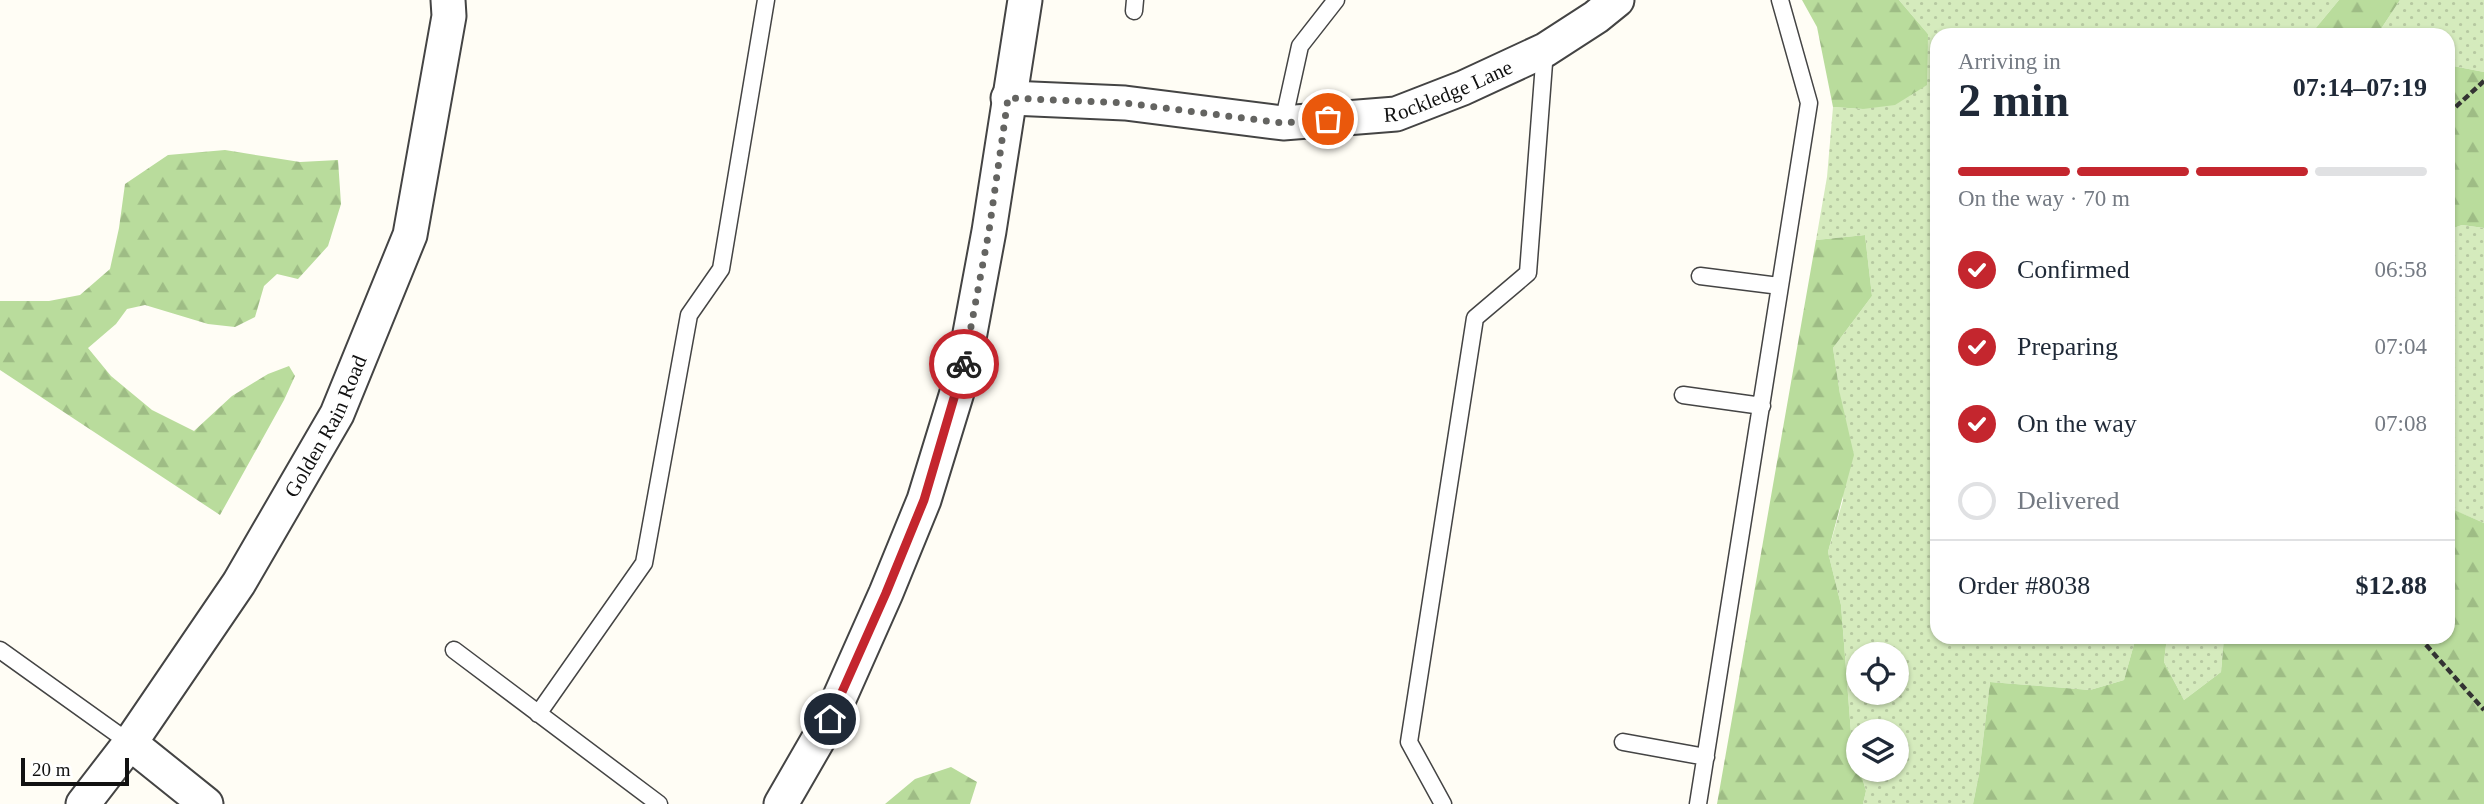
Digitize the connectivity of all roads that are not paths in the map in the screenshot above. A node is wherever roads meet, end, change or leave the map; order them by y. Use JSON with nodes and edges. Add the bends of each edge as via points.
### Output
{"nodes":[{"id":1,"x":448,"y":0,"type":"edge"},
{"id":2,"x":766,"y":0,"type":"edge"},
{"id":3,"x":1025,"y":0,"type":"edge"},
{"id":4,"x":1336,"y":0,"type":"edge"},
{"id":5,"x":1617,"y":0,"type":"edge"},
{"id":6,"x":1780,"y":0,"type":"edge"},
{"id":7,"x":1545,"y":50,"type":"junction"},
{"id":8,"x":1008,"y":98,"type":"junction"},
{"id":9,"x":1283,"y":123,"type":"junction"},
{"id":10,"x":1700,"y":276,"type":"dead end"},
{"id":11,"x":1780,"y":286,"type":"junction"},
{"id":12,"x":1683,"y":395,"type":"dead end"},
{"id":13,"x":1762,"y":406,"type":"junction"},
{"id":14,"x":0,"y":650,"type":"edge"},
{"id":15,"x":454,"y":650,"type":"dead end"},
{"id":16,"x":538,"y":714,"type":"junction"},
{"id":17,"x":1623,"y":742,"type":"dead end"},
{"id":18,"x":130,"y":743,"type":"junction"},
{"id":19,"x":1706,"y":757,"type":"junction"},
{"id":20,"x":83,"y":804,"type":"edge"},
{"id":21,"x":206,"y":804,"type":"edge"},
{"id":22,"x":659,"y":804,"type":"edge"},
{"id":23,"x":781,"y":804,"type":"edge"},
{"id":24,"x":1443,"y":804,"type":"edge"},
{"id":25,"x":1698,"y":804,"type":"edge"}],
"edges":[{"from":1,"to":18,"type":"street","name":"Golden Rain Road","via":[[449,16],[410,235],[337,414],[239,583]]},
{"from":2,"to":16,"type":"lane","via":[[721,269],[689,315],[644,562]]},
{"from":3,"to":8,"type":"street"},
{"from":4,"to":9,"type":"lane","via":[[1300,46]]},
{"from":5,"to":7,"type":"street","name":"Rockledge Lane"},
{"from":6,"to":11,"type":"lane","via":[[1809,103]]},
{"from":7,"to":9,"type":"street","name":"Rockledge Lane","via":[[1396,114]]},
{"from":7,"to":24,"type":"lane","via":[[1528,273],[1475,318],[1409,742]]},
{"from":8,"to":9,"type":"street","name":"Rockledge Lane","via":[[1125,103]]},
{"from":8,"to":23,"type":"street","via":[[962,376],[924,500],[830,719]]},
{"from":10,"to":11,"type":"lane"},
{"from":11,"to":13,"type":"lane"},
{"from":12,"to":13,"type":"lane"},
{"from":13,"to":19,"type":"lane"},
{"from":14,"to":18,"type":"lane"},
{"from":15,"to":16,"type":"lane"},
{"from":16,"to":22,"type":"lane"},
{"from":17,"to":19,"type":"lane"},
{"from":18,"to":20,"type":"street","name":"Golden Rain Road"},
{"from":18,"to":21,"type":"street"},
{"from":19,"to":25,"type":"lane"}]}
